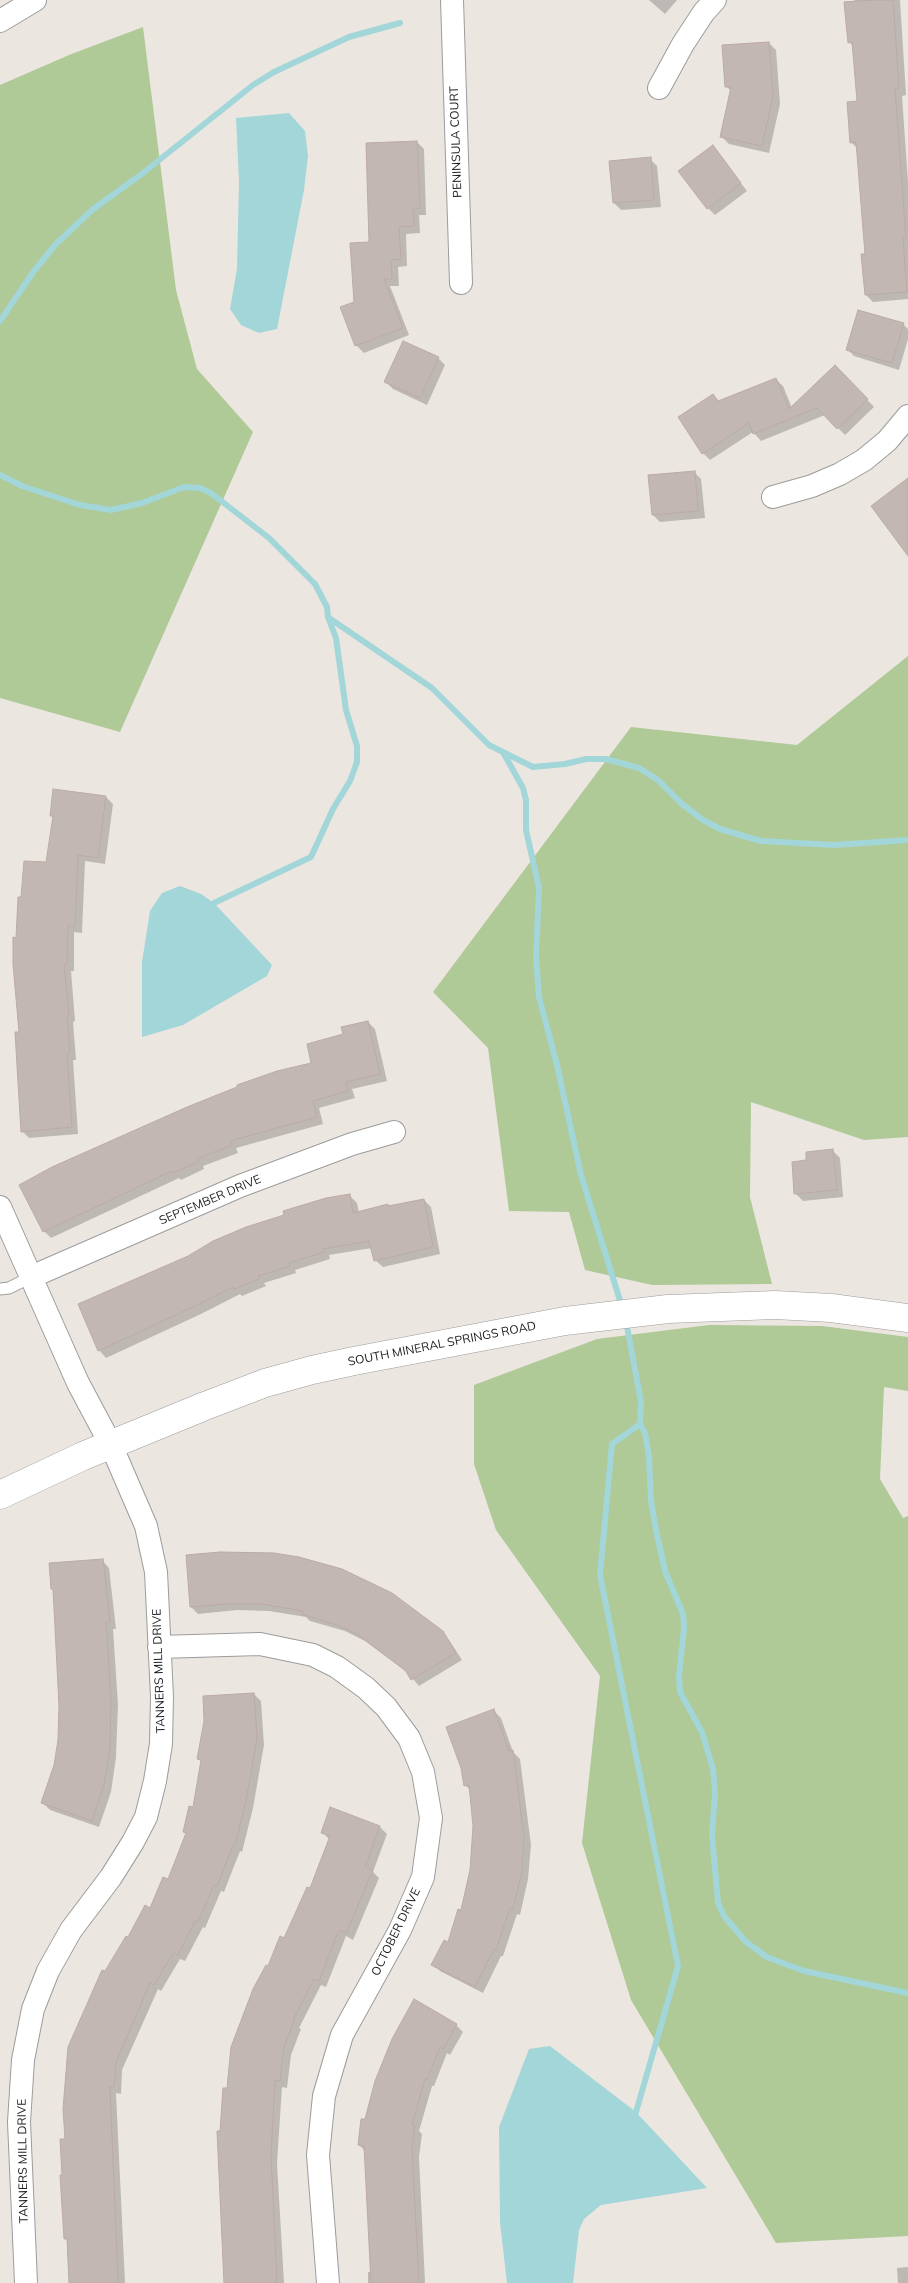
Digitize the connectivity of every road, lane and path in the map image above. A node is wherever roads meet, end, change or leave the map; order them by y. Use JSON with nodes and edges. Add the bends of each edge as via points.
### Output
{"nodes":[{"id":1,"x":35,"y":0,"type":"edge"},
{"id":2,"x":452,"y":0,"type":"edge"},
{"id":3,"x":715,"y":0,"type":"edge"},
{"id":4,"x":0,"y":21,"type":"edge"},
{"id":5,"x":659,"y":88,"type":"dead end"},
{"id":6,"x":461,"y":283,"type":"dead end"},
{"id":7,"x":908,"y":416,"type":"edge"},
{"id":8,"x":774,"y":497,"type":"dead end"},
{"id":9,"x":394,"y":1132,"type":"dead end"},
{"id":10,"x":0,"y":1207,"type":"edge"},
{"id":11,"x":30,"y":1277,"type":"junction"},
{"id":12,"x":0,"y":1289,"type":"edge"},
{"id":13,"x":908,"y":1318,"type":"edge"},
{"id":14,"x":111,"y":1444,"type":"junction"},
{"id":15,"x":0,"y":1495,"type":"edge"},
{"id":16,"x":159,"y":1647,"type":"junction"},
{"id":17,"x":26,"y":2283,"type":"edge"},
{"id":18,"x":328,"y":2283,"type":"edge"}],
"edges":[{"from":1,"to":4,"type":"street"},
{"from":2,"to":6,"type":"street","name":"PENINSULA COURT"},
{"from":3,"to":5,"type":"street","via":[[683,44]]},
{"from":7,"to":8,"type":"street","via":[[887,441],[864,460],[812,486]]},
{"from":9,"to":11,"type":"street","name":"SEPTEMBER DRIVE","via":[[352,1144],[240,1186]]},
{"from":10,"to":11,"type":"street","name":"TANNERS MILL DRIVE"},
{"from":11,"to":12,"type":"lane"},
{"from":11,"to":14,"type":"street","name":"TANNERS MILL DRIVE","via":[[78,1383]]},
{"from":13,"to":14,"type":"street","name":"SOUTH MINERAL SPRINGS ROAD","via":[[831,1308],[751,1304],[625,1312],[565,1321],[312,1370],[240,1393]]},
{"from":14,"to":15,"type":"street","name":"SOUTH MINERAL SPRINGS ROAD"},
{"from":14,"to":16,"type":"street","name":"TANNERS MILL DRIVE","via":[[146,1526],[156,1572]]},
{"from":16,"to":17,"type":"street","name":"TANNERS MILL DRIVE","via":[[161,1744],[146,1817],[111,1877],[71,1930],[48,1971],[33,2009],[23,2060],[19,2122]]},
{"from":16,"to":18,"type":"street","name":"OCTOBER DRIVE","via":[[260,1644],[313,1655],[359,1682],[386,1707],[409,1738],[423,1772],[431,1818],[423,1877],[400,1930],[342,2034],[324,2096],[318,2155]]}]}
